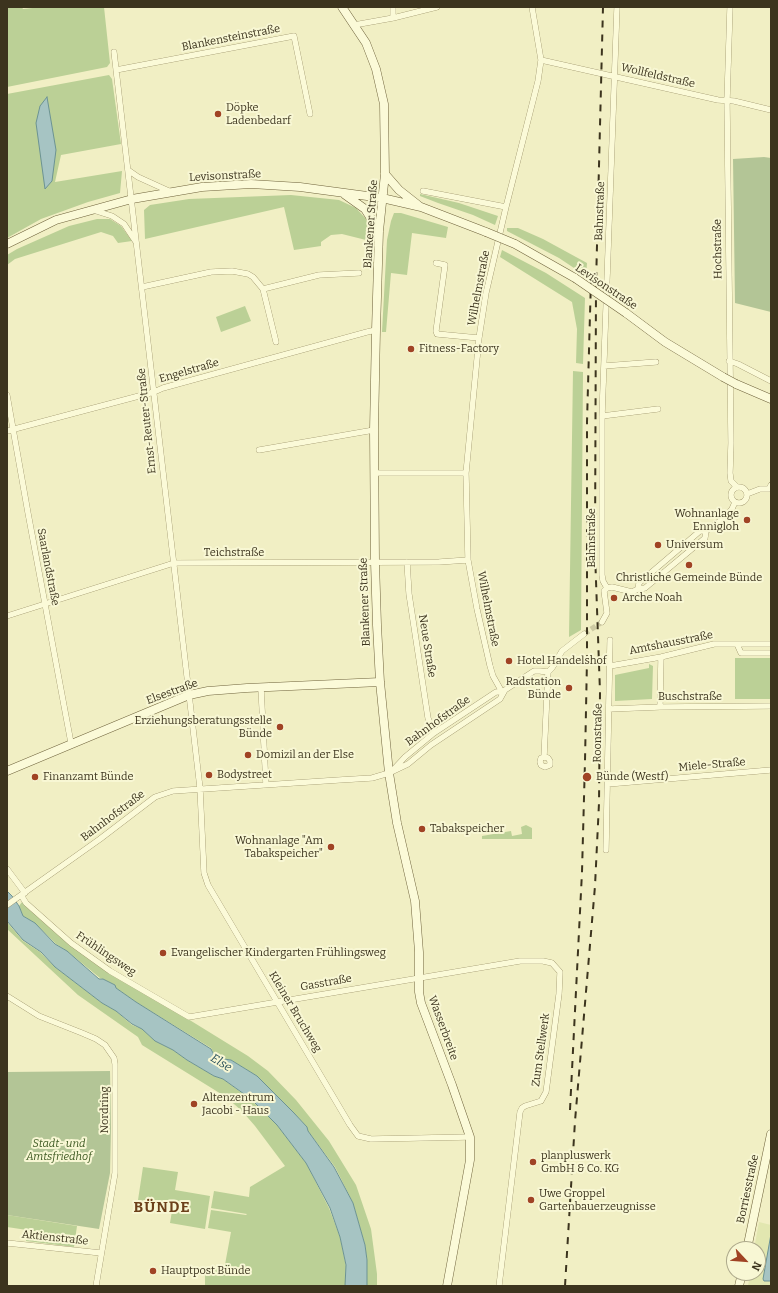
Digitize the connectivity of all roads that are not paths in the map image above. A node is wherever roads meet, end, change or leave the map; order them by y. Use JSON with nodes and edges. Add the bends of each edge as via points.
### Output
{"nodes":[{"id":1,"x":342,"y":7,"type":"edge"},
{"id":2,"x":393,"y":7,"type":"edge"},
{"id":3,"x":437,"y":7,"type":"edge"},
{"id":4,"x":532,"y":7,"type":"edge"},
{"id":5,"x":617,"y":7,"type":"edge"},
{"id":6,"x":730,"y":7,"type":"edge"},
{"id":7,"x":393,"y":18,"type":"junction"},
{"id":8,"x":354,"y":25,"type":"junction"},
{"id":9,"x":114,"y":52,"type":"dead end"},
{"id":10,"x":541,"y":60,"type":"junction"},
{"id":11,"x":116,"y":70,"type":"junction"},
{"id":12,"x":615,"y":76,"type":"junction"},
{"id":13,"x":727,"y":101,"type":"junction"},
{"id":14,"x":771,"y":110,"type":"edge"},
{"id":15,"x":310,"y":114,"type":"dead end"},
{"id":16,"x":128,"y":170,"type":"junction"},
{"id":17,"x":385,"y":174,"type":"junction"},
{"id":18,"x":423,"y":191,"type":"dead end"},
{"id":19,"x":171,"y":192,"type":"junction"},
{"id":20,"x":340,"y":192,"type":"junction"},
{"id":21,"x":382,"y":198,"type":"junction"},
{"id":22,"x":132,"y":199,"type":"junction"},
{"id":23,"x":422,"y":207,"type":"junction"},
{"id":24,"x":506,"y":207,"type":"junction"},
{"id":25,"x":90,"y":210,"type":"junction"},
{"id":26,"x":379,"y":231,"type":"junction"},
{"id":27,"x":7,"y":244,"type":"edge"},
{"id":28,"x":137,"y":244,"type":"junction"},
{"id":29,"x":436,"y":263,"type":"dead end"},
{"id":30,"x":359,"y":274,"type":"dead end"},
{"id":31,"x":142,"y":287,"type":"junction"},
{"id":32,"x":263,"y":289,"type":"junction"},
{"id":33,"x":376,"y":330,"type":"junction"},
{"id":34,"x":479,"y":338,"type":"junction"},
{"id":35,"x":276,"y":342,"type":"dead end"},
{"id":36,"x":729,"y":361,"type":"junction"},
{"id":37,"x":656,"y":362,"type":"dead end"},
{"id":38,"x":604,"y":366,"type":"junction"},
{"id":39,"x":771,"y":381,"type":"edge"},
{"id":40,"x":154,"y":392,"type":"junction"},
{"id":41,"x":7,"y":395,"type":"edge"},
{"id":42,"x":771,"y":399,"type":"edge"},
{"id":43,"x":658,"y":409,"type":"dead end"},
{"id":44,"x":602,"y":416,"type":"junction"},
{"id":45,"x":13,"y":429,"type":"junction"},
{"id":46,"x":374,"y":430,"type":"junction"},
{"id":47,"x":7,"y":431,"type":"edge"},
{"id":48,"x":258,"y":450,"type":"dead end"},
{"id":49,"x":374,"y":473,"type":"junction"},
{"id":50,"x":466,"y":474,"type":"junction"},
{"id":51,"x":738,"y":487,"type":"junction"},
{"id":52,"x":770,"y":488,"type":"edge"},
{"id":53,"x":747,"y":494,"type":"junction"},
{"id":54,"x":735,"y":502,"type":"junction"},
{"id":55,"x":468,"y":560,"type":"junction"},
{"id":56,"x":375,"y":562,"type":"junction"},
{"id":57,"x":407,"y":562,"type":"junction"},
{"id":58,"x":174,"y":563,"type":"junction"},
{"id":59,"x":607,"y":588,"type":"junction"},
{"id":60,"x":45,"y":604,"type":"junction"},
{"id":61,"x":7,"y":616,"type":"edge"},
{"id":62,"x":602,"y":622,"type":"dead end"},
{"id":63,"x":584,"y":634,"type":"tunnel mouth"},
{"id":64,"x":610,"y":640,"type":"dead end"},
{"id":65,"x":737,"y":644,"type":"junction"},
{"id":66,"x":771,"y":644,"type":"edge"},
{"id":67,"x":771,"y":653,"type":"edge"},
{"id":68,"x":661,"y":657,"type":"junction"},
{"id":69,"x":610,"y":666,"type":"junction"},
{"id":70,"x":548,"y":672,"type":"junction"},
{"id":71,"x":380,"y":682,"type":"junction"},
{"id":72,"x":261,"y":688,"type":"junction"},
{"id":73,"x":502,"y":692,"type":"junction"},
{"id":74,"x":189,"y":695,"type":"junction"},
{"id":75,"x":771,"y":706,"type":"edge"},
{"id":76,"x":660,"y":707,"type":"junction"},
{"id":77,"x":609,"y":709,"type":"junction"},
{"id":78,"x":434,"y":733,"type":"junction"},
{"id":79,"x":72,"y":743,"type":"junction"},
{"id":80,"x":544,"y":757,"type":"dead end"},
{"id":81,"x":771,"y":770,"type":"edge"},
{"id":82,"x":7,"y":771,"type":"edge"},
{"id":83,"x":389,"y":773,"type":"junction"},
{"id":84,"x":608,"y":784,"type":"junction"},
{"id":85,"x":266,"y":785,"type":"junction"},
{"id":86,"x":200,"y":788,"type":"junction"},
{"id":87,"x":606,"y":850,"type":"dead end"},
{"id":88,"x":7,"y":869,"type":"edge"},
{"id":89,"x":21,"y":895,"type":"junction"},
{"id":90,"x":7,"y":904,"type":"edge"},
{"id":91,"x":419,"y":978,"type":"junction"},
{"id":92,"x":7,"y":996,"type":"edge"},
{"id":93,"x":277,"y":1002,"type":"junction"},
{"id":94,"x":189,"y":1017,"type":"joint"},
{"id":95,"x":771,"y":1134,"type":"edge"},
{"id":96,"x":470,"y":1138,"type":"junction"},
{"id":97,"x":770,"y":1146,"type":"edge"},
{"id":98,"x":749,"y":1241,"type":"edge"},
{"id":99,"x":7,"y":1243,"type":"edge"},
{"id":100,"x":101,"y":1253,"type":"junction"},
{"id":101,"x":96,"y":1286,"type":"edge"},
{"id":102,"x":447,"y":1286,"type":"edge"},
{"id":103,"x":499,"y":1286,"type":"edge"}],
"edges":[{"from":1,"to":8,"type":"main road","name":"Blankener Straße"},
{"from":2,"to":7,"type":"street"},
{"from":3,"to":7,"type":"street"},
{"from":4,"to":10,"type":"street","name":"Wilhelmstraße"},
{"from":5,"to":12,"type":"street","name":"Bahnstraße"},
{"from":6,"to":13,"type":"street","name":"Hochstraße"},
{"from":7,"to":8,"type":"street"},
{"from":8,"to":17,"type":"main road","name":"Blankener Straße","via":[[366,43],[380,81],[384,104]]},
{"from":9,"to":11,"type":"street","name":"Ernst-Reuter-Straße"},
{"from":10,"to":12,"type":"street","name":"Wollfeldstraße"},
{"from":10,"to":24,"type":"street","name":"Wilhelmstraße"},
{"from":11,"to":15,"type":"street","name":"Blankensteinstraße","via":[[294,36]]},
{"from":11,"to":16,"type":"street","name":"Ernst-Reuter-Straße"},
{"from":12,"to":13,"type":"street","name":"Wollfeldstraße"},
{"from":12,"to":38,"type":"street","name":"Bahnstraße"},
{"from":13,"to":14,"type":"street","name":"Wollfeldstraße"},
{"from":13,"to":36,"type":"street","name":"Hochstraße"},
{"from":16,"to":19,"type":"street"},
{"from":16,"to":22,"type":"street","name":"Ernst-Reuter-Straße"},
{"from":17,"to":21,"type":"main road","name":"Blankener Straße"},
{"from":17,"to":23,"type":"main road","name":"Levisonstraße","via":[[399,190]]},
{"from":18,"to":24,"type":"street"},
{"from":19,"to":20,"type":"main road","name":"Levisonstraße","via":[[251,184]]},
{"from":19,"to":22,"type":"main road","name":"Levisonstraße"},
{"from":20,"to":21,"type":"main road","name":"Levisonstraße"},
{"from":20,"to":26,"type":"main road","name":"Levisonstraße","via":[[365,209]]},
{"from":21,"to":23,"type":"main road","name":"Levisonstraße"},
{"from":21,"to":26,"type":"main road","name":"Blankener Straße"},
{"from":22,"to":25,"type":"main road","name":"Levisonstraße"},
{"from":22,"to":28,"type":"street","name":"Ernst-Reuter-Straße"},
{"from":23,"to":42,"type":"main road","name":"Levisonstraße","bridge":true,"via":[[515,244],[575,278],[665,342],[736,384]]},
{"from":24,"to":34,"type":"street","name":"Wilhelmstraße","via":[[486,293]]},
{"from":25,"to":27,"type":"main road","name":"Levisonstraße","via":[[56,220]]},
{"from":25,"to":28,"type":"street","via":[[112,216],[124,224]]},
{"from":26,"to":33,"type":"main road","name":"Blankener Straße"},
{"from":28,"to":31,"type":"street","name":"Ernst-Reuter-Straße"},
{"from":29,"to":34,"type":"street","via":[[445,265],[437,334]]},
{"from":30,"to":32,"type":"street","via":[[319,275]]},
{"from":31,"to":32,"type":"street","via":[[211,272],[232,271],[248,274]]},
{"from":31,"to":40,"type":"street","name":"Ernst-Reuter-Straße"},
{"from":32,"to":35,"type":"street"},
{"from":33,"to":40,"type":"street","name":"Engelstraße"},
{"from":33,"to":46,"type":"main road","name":"Blankener Straße"},
{"from":34,"to":50,"type":"street","name":"Wilhelmstraße"},
{"from":36,"to":39,"type":"street"},
{"from":36,"to":51,"type":"street","name":"Hochstraße","via":[[730,473],[731,481]]},
{"from":37,"to":38,"type":"street"},
{"from":38,"to":44,"type":"street","name":"Bahnstraße"},
{"from":40,"to":45,"type":"street","name":"Engelstraße"},
{"from":40,"to":58,"type":"street","name":"Ernst-Reuter-Straße"},
{"from":41,"to":45,"type":"street","name":"Saarlandstraße"},
{"from":43,"to":44,"type":"street"},
{"from":44,"to":59,"type":"street","name":"Bahnstraße","via":[[602,575]]},
{"from":45,"to":47,"type":"street","name":"Engelstraße"},
{"from":45,"to":60,"type":"street","name":"Saarlandstraße"},
{"from":46,"to":48,"type":"street"},
{"from":46,"to":49,"type":"main road","name":"Blankener Straße"},
{"from":49,"to":50,"type":"street"},
{"from":49,"to":56,"type":"main road","name":"Blankener Straße"},
{"from":50,"to":55,"type":"street","name":"Wilhelmstraße"},
{"from":51,"to":53,"type":"street","via":[[744,489]]},
{"from":51,"to":54,"type":"street","via":[[731,494]]},
{"from":52,"to":53,"type":"street"},
{"from":53,"to":54,"type":"street","via":[[742,502]]},
{"from":54,"to":59,"type":"street","via":[[723,519],[706,531],[700,532],[639,583],[638,589],[632,592]]},
{"from":55,"to":57,"type":"street","name":"Teichstraße"},
{"from":55,"to":73,"type":"street","name":"Wilhelmstraße","via":[[490,666]]},
{"from":56,"to":57,"type":"street","name":"Teichstraße"},
{"from":56,"to":58,"type":"street","name":"Teichstraße"},
{"from":56,"to":71,"type":"main road","name":"Blankener Straße"},
{"from":57,"to":78,"type":"street","name":"Neue Straße","via":[[409,594],[428,718]]},
{"from":58,"to":60,"type":"street","name":"Teichstraße"},
{"from":58,"to":74,"type":"street","name":"Ernst-Reuter-Straße"},
{"from":59,"to":62,"type":"street","name":"Bahnstraße","via":[[604,591],[607,613]]},
{"from":60,"to":61,"type":"street","name":"Teichstraße"},
{"from":60,"to":79,"type":"street","name":"Saarlandstraße"},
{"from":63,"to":70,"type":"street","via":[[562,650]]},
{"from":64,"to":69,"type":"street","name":"Roonstraße"},
{"from":65,"to":66,"type":"street","name":"Amtshausstraße"},
{"from":65,"to":67,"type":"street","via":[[741,653]]},
{"from":65,"to":68,"type":"street","name":"Amtshausstraße","via":[[714,644]]},
{"from":68,"to":69,"type":"street","name":"Amtshausstraße"},
{"from":68,"to":76,"type":"street"},
{"from":69,"to":77,"type":"street","name":"Roonstraße"},
{"from":70,"to":73,"type":"street","name":"Bahnhofstraße","via":[[534,671]]},
{"from":70,"to":80,"type":"street"},
{"from":71,"to":72,"type":"main road","name":"Elsestraße"},
{"from":71,"to":83,"type":"main road","name":"Blankener Straße"},
{"from":72,"to":74,"type":"main road","name":"Elsestraße","via":[[208,691]]},
{"from":72,"to":85,"type":"street"},
{"from":73,"to":78,"type":"street","name":"Bahnhofstraße","via":[[496,692]]},
{"from":73,"to":83,"type":"street","name":"Bahnhofstraße","via":[[500,699],[431,745],[408,764]]},
{"from":74,"to":79,"type":"main road","name":"Elsestraße"},
{"from":74,"to":86,"type":"street","name":"Ernst-Reuter-Straße"},
{"from":75,"to":76,"type":"street","name":"Buschstraße"},
{"from":76,"to":77,"type":"street","name":"Buschstraße"},
{"from":77,"to":84,"type":"street","name":"Roonstraße"},
{"from":78,"to":83,"type":"street","name":"Bahnhofstraße"},
{"from":79,"to":82,"type":"main road","name":"Elsestraße"},
{"from":81,"to":84,"type":"street","name":"Miele-Straße"},
{"from":83,"to":85,"type":"street","name":"Bahnhofstraße","via":[[372,778]]},
{"from":83,"to":91,"type":"main road","name":"Wasserbreite","via":[[397,824],[415,901]]},
{"from":84,"to":87,"type":"street","name":"Roonstraße"},
{"from":85,"to":86,"type":"street","name":"Bahnhofstraße"},
{"from":86,"to":89,"type":"street","name":"Bahnhofstraße","via":[[173,790],[155,797]]},
{"from":86,"to":93,"type":"street","name":"Kleiner Bruchweg","via":[[204,872],[208,885]]},
{"from":88,"to":89,"type":"street","name":"Frühlingsweg"},
{"from":89,"to":90,"type":"street","name":"Bahnhofstraße"},
{"from":89,"to":94,"type":"street","name":"Frühlingsweg","via":[[26,903],[72,943],[110,971]]},
{"from":91,"to":93,"type":"street","name":"Gasstraße"},
{"from":91,"to":96,"type":"main road","name":"Wasserbreite","via":[[421,1003]]},
{"from":91,"to":103,"type":"street","name":"Zum Stellwerk","via":[[528,960],[552,963],[560,972],[560,994],[544,1097],[542,1101],[525,1106],[520,1112]]},
{"from":92,"to":100,"type":"street","name":"Nordring","via":[[39,1016],[96,1039],[105,1045],[114,1058],[115,1173]]},
{"from":93,"to":94,"type":"street","name":"Gasstraße"},
{"from":93,"to":96,"type":"street","name":"Kleiner Bruchweg","via":[[358,1136],[371,1139]]},
{"from":95,"to":97,"type":"main road","name":"Borriesstraße"},
{"from":96,"to":102,"type":"main road","name":"Wasserbreite","via":[[470,1160]]},
{"from":97,"to":98,"type":"main road","name":"Borriesstraße"},
{"from":99,"to":100,"type":"street","name":"Aktienstraße"},
{"from":100,"to":101,"type":"street","name":"Nordring"}]}
